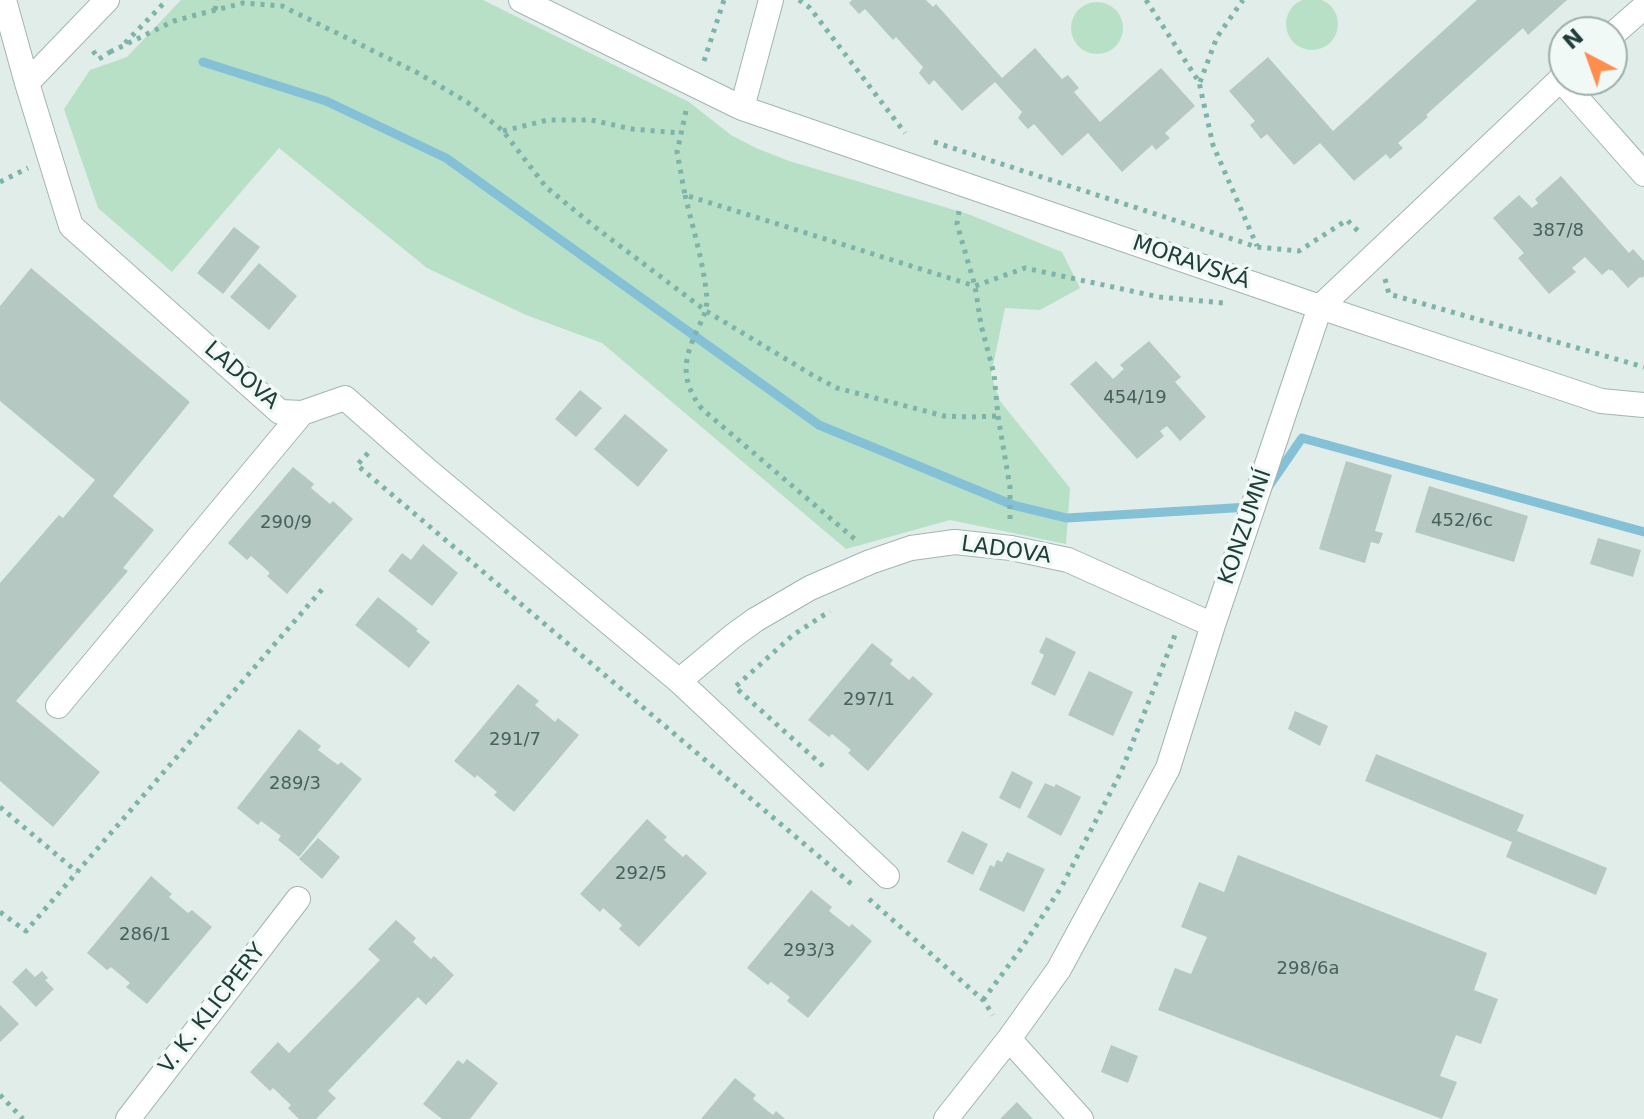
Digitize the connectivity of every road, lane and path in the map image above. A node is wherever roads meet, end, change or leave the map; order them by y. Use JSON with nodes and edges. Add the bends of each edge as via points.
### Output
{"nodes":[{"id":1,"x":4,"y":0,"type":"edge"},
{"id":2,"x":107,"y":0,"type":"edge"},
{"id":3,"x":167,"y":0,"type":"edge"},
{"id":4,"x":217,"y":0,"type":"edge"},
{"id":5,"x":521,"y":0,"type":"edge"},
{"id":6,"x":724,"y":0,"type":"edge"},
{"id":7,"x":771,"y":0,"type":"edge"},
{"id":8,"x":799,"y":0,"type":"edge"},
{"id":9,"x":1146,"y":0,"type":"edge"},
{"id":10,"x":1243,"y":0,"type":"edge"},
{"id":11,"x":215,"y":10,"type":"junction"},
{"id":12,"x":86,"y":43,"type":"dead end"},
{"id":13,"x":110,"y":52,"type":"junction"},
{"id":14,"x":702,"y":67,"type":"dead end"},
{"id":15,"x":1199,"y":82,"type":"junction"},
{"id":16,"x":27,"y":83,"type":"junction"},
{"id":17,"x":1548,"y":91,"type":"edge"},
{"id":18,"x":1577,"y":96,"type":"edge"},
{"id":19,"x":742,"y":108,"type":"junction"},
{"id":20,"x":685,"y":116,"type":"dead end"},
{"id":21,"x":503,"y":131,"type":"junction"},
{"id":22,"x":680,"y":133,"type":"junction"},
{"id":23,"x":918,"y":137,"type":"dead end"},
{"id":24,"x":933,"y":142,"type":"dead end"},
{"id":25,"x":1644,"y":174,"type":"edge"},
{"id":26,"x":967,"y":185,"type":"junction"},
{"id":27,"x":685,"y":195,"type":"junction"},
{"id":28,"x":1257,"y":247,"type":"junction"},
{"id":29,"x":1379,"y":252,"type":"junction"},
{"id":30,"x":975,"y":286,"type":"junction"},
{"id":31,"x":1233,"y":302,"type":"dead end"},
{"id":32,"x":1320,"y":307,"type":"junction"},
{"id":33,"x":706,"y":311,"type":"junction"},
{"id":34,"x":1644,"y":367,"type":"edge"},
{"id":35,"x":1644,"y":405,"type":"edge"},
{"id":36,"x":302,"y":413,"type":"junction"},
{"id":37,"x":998,"y":416,"type":"junction"},
{"id":38,"x":385,"y":433,"type":"junction"},
{"id":39,"x":1009,"y":510,"type":"dead end"},
{"id":40,"x":870,"y":562,"type":"junction"},
{"id":41,"x":325,"y":586,"type":"dead end"},
{"id":42,"x":841,"y":604,"type":"dead end"},
{"id":43,"x":1213,"y":625,"type":"junction"},
{"id":44,"x":1178,"y":627,"type":"dead end"},
{"id":45,"x":679,"y":681,"type":"junction"},
{"id":46,"x":58,"y":706,"type":"dead end"},
{"id":47,"x":823,"y":766,"type":"dead end"},
{"id":48,"x":0,"y":807,"type":"edge"},
{"id":49,"x":77,"y":872,"type":"junction"},
{"id":50,"x":887,"y":876,"type":"dead end"},
{"id":51,"x":298,"y":899,"type":"dead end"},
{"id":52,"x":0,"y":912,"type":"edge"},
{"id":53,"x":983,"y":1000,"type":"junction"},
{"id":54,"x":1009,"y":1039,"type":"junction"},
{"id":55,"x":0,"y":1095,"type":"edge"},
{"id":56,"x":23,"y":1119,"type":"edge"},
{"id":57,"x":128,"y":1119,"type":"edge"},
{"id":58,"x":946,"y":1119,"type":"edge"},
{"id":59,"x":1081,"y":1119,"type":"edge"}],
"edges":[{"from":1,"to":16,"type":"street","name":"LADOVA"},
{"from":2,"to":16,"type":"street"},
{"from":3,"to":13,"type":"path"},
{"from":4,"to":11,"type":"path"},
{"from":5,"to":19,"type":"street","name":"MORAVSKÁ"},
{"from":6,"to":14,"type":"path"},
{"from":7,"to":19,"type":"street"},
{"from":8,"to":23,"type":"path","via":[[903,132]]},
{"from":9,"to":15,"type":"path"},
{"from":10,"to":15,"type":"path","via":[[1217,37]]},
{"from":11,"to":13,"type":"path","via":[[174,21]]},
{"from":11,"to":21,"type":"path","via":[[243,3],[282,6],[416,72]]},
{"from":12,"to":13,"type":"path","via":[[99,59]]},
{"from":15,"to":28,"type":"path","via":[[1213,145]]},
{"from":16,"to":36,"type":"street","name":"LADOVA","via":[[71,226],[280,412]]},
{"from":17,"to":29,"type":"street","name":"KONZUMNÍ"},
{"from":18,"to":25,"type":"street"},
{"from":19,"to":26,"type":"street","name":"MORAVSKÁ"},
{"from":20,"to":22,"type":"path"},
{"from":21,"to":22,"type":"path","via":[[548,120],[591,120]]},
{"from":21,"to":33,"type":"path","via":[[546,187]]},
{"from":22,"to":27,"type":"path","via":[[677,152]]},
{"from":24,"to":28,"type":"path"},
{"from":26,"to":30,"type":"path","via":[[957,224]]},
{"from":26,"to":32,"type":"street","name":"MORAVSKÁ"},
{"from":27,"to":30,"type":"path"},
{"from":27,"to":33,"type":"path"},
{"from":28,"to":29,"type":"path","via":[[1299,251],[1347,220]]},
{"from":29,"to":32,"type":"street","name":"KONZUMNÍ"},
{"from":29,"to":34,"type":"path","via":[[1389,294]]},
{"from":30,"to":31,"type":"path","via":[[1025,268],[1159,297]]},
{"from":30,"to":37,"type":"path"},
{"from":32,"to":35,"type":"street","name":"MORAVSKÁ","via":[[1601,401]]},
{"from":32,"to":43,"type":"street","name":"KONZUMNÍ"},
{"from":33,"to":37,"type":"path","via":[[837,388],[944,416]]},
{"from":33,"to":40,"type":"path","via":[[688,348],[691,394],[861,545]]},
{"from":36,"to":38,"type":"street","name":"LADOVA","via":[[345,398]]},
{"from":36,"to":46,"type":"street"},
{"from":37,"to":39,"type":"path"},
{"from":38,"to":45,"type":"street","name":"LADOVA"},
{"from":38,"to":53,"type":"path","via":[[357,465]]},
{"from":40,"to":43,"type":"street","name":"LADOVA","via":[[911,548],[955,542],[1011,548],[1068,560]]},
{"from":40,"to":45,"type":"street","name":"LADOVA","via":[[755,620]]},
{"from":41,"to":49,"type":"path"},
{"from":42,"to":47,"type":"path","via":[[793,635],[735,687]]},
{"from":43,"to":54,"type":"street","name":"KONZUMNÍ","via":[[1168,768],[1059,969]]},
{"from":44,"to":53,"type":"path","via":[[1121,772],[1062,886]]},
{"from":45,"to":50,"type":"street","name":"LADOVA"},
{"from":48,"to":49,"type":"path"},
{"from":49,"to":52,"type":"path","via":[[26,931]]},
{"from":51,"to":57,"type":"street","name":"V. K. KLICPERY"},
{"from":53,"to":54,"type":"path"},
{"from":54,"to":58,"type":"street","name":"KONZUMNÍ"},
{"from":54,"to":59,"type":"street"},
{"from":55,"to":56,"type":"path"}]}
